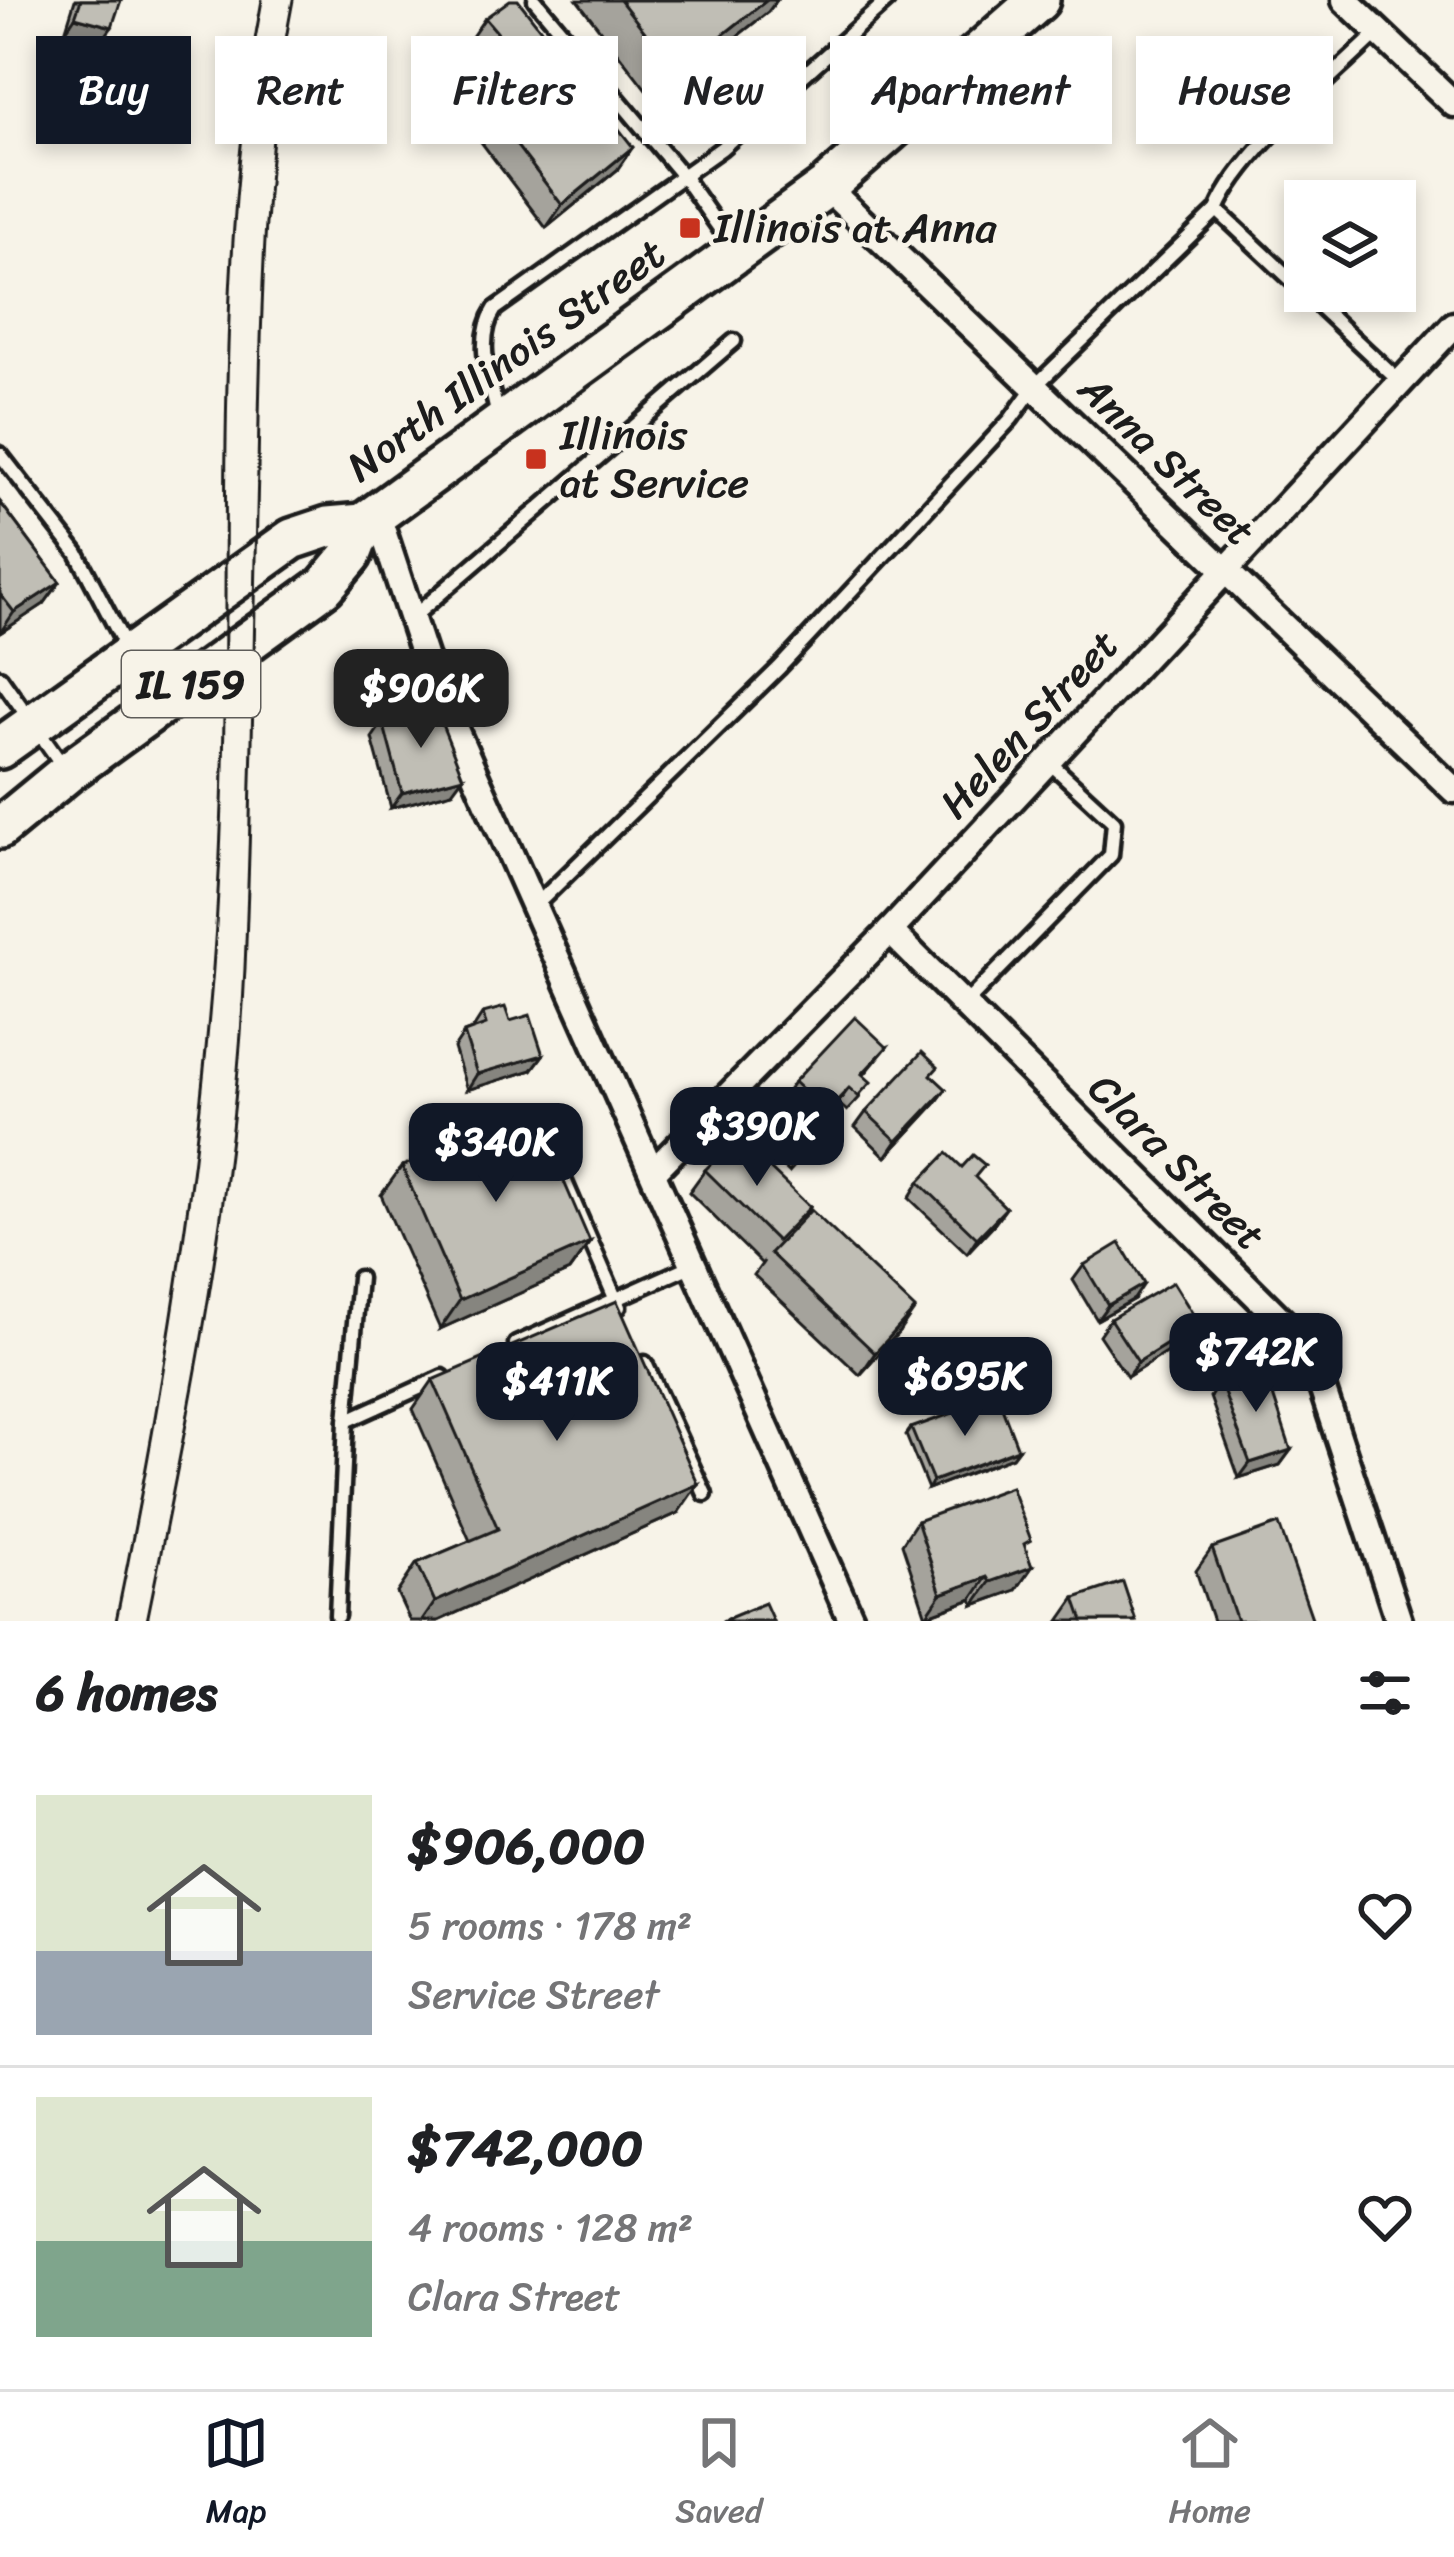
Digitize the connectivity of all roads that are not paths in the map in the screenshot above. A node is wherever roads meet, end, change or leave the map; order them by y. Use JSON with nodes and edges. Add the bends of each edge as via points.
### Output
{"nodes":[{"id":1,"x":536,"y":0,"type":"edge"},
{"id":2,"x":888,"y":0,"type":"edge"},
{"id":3,"x":1039,"y":0,"type":"edge"},
{"id":4,"x":1345,"y":0,"type":"edge"},
{"id":5,"x":1378,"y":32,"type":"junction"},
{"id":6,"x":848,"y":36,"type":"edge"},
{"id":7,"x":999,"y":36,"type":"edge"},
{"id":8,"x":830,"y":52,"type":"edge"},
{"id":9,"x":1454,"y":104,"type":"edge"},
{"id":10,"x":878,"y":144,"type":"edge"},
{"id":11,"x":683,"y":176,"type":"junction"},
{"id":12,"x":826,"y":187,"type":"junction"},
{"id":13,"x":1216,"y":210,"type":"junction"},
{"id":14,"x":736,"y":252,"type":"junction"},
{"id":15,"x":1454,"y":326,"type":"edge"},
{"id":16,"x":734,"y":341,"type":"dead end"},
{"id":17,"x":1401,"y":383,"type":"junction"},
{"id":18,"x":1034,"y":387,"type":"junction"},
{"id":19,"x":500,"y":424,"type":"junction"},
{"id":20,"x":0,"y":454,"type":"edge"},
{"id":21,"x":370,"y":518,"type":"junction"},
{"id":22,"x":1226,"y":571,"type":"junction"},
{"id":23,"x":412,"y":618,"type":"junction"},
{"id":24,"x":128,"y":652,"type":"junction"},
{"id":25,"x":0,"y":677,"type":"edge"},
{"id":26,"x":32,"y":723,"type":"junction"},
{"id":27,"x":0,"y":748,"type":"edge"},
{"id":28,"x":1048,"y":761,"type":"junction"},
{"id":29,"x":68,"y":772,"type":"junction"},
{"id":30,"x":1454,"y":790,"type":"edge"},
{"id":31,"x":0,"y":828,"type":"edge"},
{"id":32,"x":535,"y":906,"type":"junction"},
{"id":33,"x":890,"y":931,"type":"junction"},
{"id":34,"x":964,"y":1005,"type":"junction"},
{"id":35,"x":555,"y":1159,"type":"edge"},
{"id":36,"x":654,"y":1171,"type":"junction"},
{"id":37,"x":696,"y":1264,"type":"junction"},
{"id":38,"x":359,"y":1278,"type":"dead end"},
{"id":39,"x":616,"y":1300,"type":"junction"},
{"id":40,"x":626,"y":1321,"type":"edge"},
{"id":41,"x":635,"y":1343,"type":"edge"},
{"id":42,"x":508,"y":1348,"type":"edge"},
{"id":43,"x":468,"y":1366,"type":"edge"},
{"id":44,"x":346,"y":1421,"type":"junction"},
{"id":45,"x":705,"y":1494,"type":"dead end"},
{"id":46,"x":337,"y":1616,"type":"dead end"},
{"id":47,"x":852,"y":1621,"type":"edge"},
{"id":48,"x":1399,"y":1621,"type":"edge"}],
"edges":[{"from":1,"to":11,"type":"lane"},
{"from":2,"to":6,"type":"lane"},
{"from":3,"to":7,"type":"main road","name":"North Illinois Street","number":"IL 159"},
{"from":4,"to":5,"type":"street"},
{"from":5,"to":9,"type":"street"},
{"from":5,"to":13,"type":"lane","via":[[1224,191]]},
{"from":8,"to":11,"type":"lane"},
{"from":10,"to":12,"type":"main road","name":"North Illinois Street","number":"IL 159"},
{"from":11,"to":14,"type":"lane"},
{"from":11,"to":19,"type":"lane","via":[[495,309],[484,348]]},
{"from":12,"to":14,"type":"main road","name":"North Illinois Street","number":"IL 159"},
{"from":12,"to":18,"type":"street","name":"Anna Street"},
{"from":13,"to":17,"type":"lane"},
{"from":13,"to":18,"type":"lane"},
{"from":14,"to":19,"type":"main road","name":"North Illinois Street","number":"IL 159"},
{"from":15,"to":17,"type":"street","name":"Helen Street"},
{"from":16,"to":23,"type":"lane"},
{"from":17,"to":22,"type":"street","name":"Helen Street"},
{"from":18,"to":22,"type":"street","name":"Anna Street"},
{"from":18,"to":32,"type":"lane","via":[[779,668]]},
{"from":19,"to":21,"type":"main road","name":"North Illinois Street","number":"IL 159"},
{"from":20,"to":24,"type":"lane","via":[[76,553]]},
{"from":21,"to":23,"type":"street"},
{"from":21,"to":24,"type":"main road","name":"North Illinois Street","number":"IL 159","via":[[292,539]]},
{"from":21,"to":29,"type":"main road","name":"North Illinois Street","number":"IL 159","via":[[325,586]]},
{"from":22,"to":28,"type":"street","name":"Helen Street"},
{"from":22,"to":30,"type":"street","name":"Anna Street"},
{"from":23,"to":32,"type":"street"},
{"from":24,"to":26,"type":"main road","name":"North Illinois Street","number":"IL 159"},
{"from":25,"to":26,"type":"lane"},
{"from":26,"to":27,"type":"main road","name":"North Illinois Street","number":"IL 159"},
{"from":26,"to":29,"type":"lane"},
{"from":28,"to":33,"type":"street","name":"Helen Street"},
{"from":28,"to":34,"type":"lane","via":[[1114,822],[1111,855]]},
{"from":29,"to":31,"type":"main road","name":"North Illinois Street","number":"IL 159"},
{"from":32,"to":36,"type":"street"},
{"from":33,"to":34,"type":"street","name":"Clara Street"},
{"from":33,"to":36,"type":"street","name":"Helen Street"},
{"from":34,"to":48,"type":"street","name":"Clara Street","via":[[1309,1348]]},
{"from":35,"to":39,"type":"lane"},
{"from":36,"to":37,"type":"street"},
{"from":37,"to":39,"type":"lane"},
{"from":37,"to":47,"type":"street"},
{"from":38,"to":44,"type":"lane"},
{"from":39,"to":40,"type":"lane"},
{"from":39,"to":42,"type":"lane"},
{"from":41,"to":45,"type":"lane"},
{"from":43,"to":44,"type":"lane"},
{"from":44,"to":46,"type":"lane"}]}
